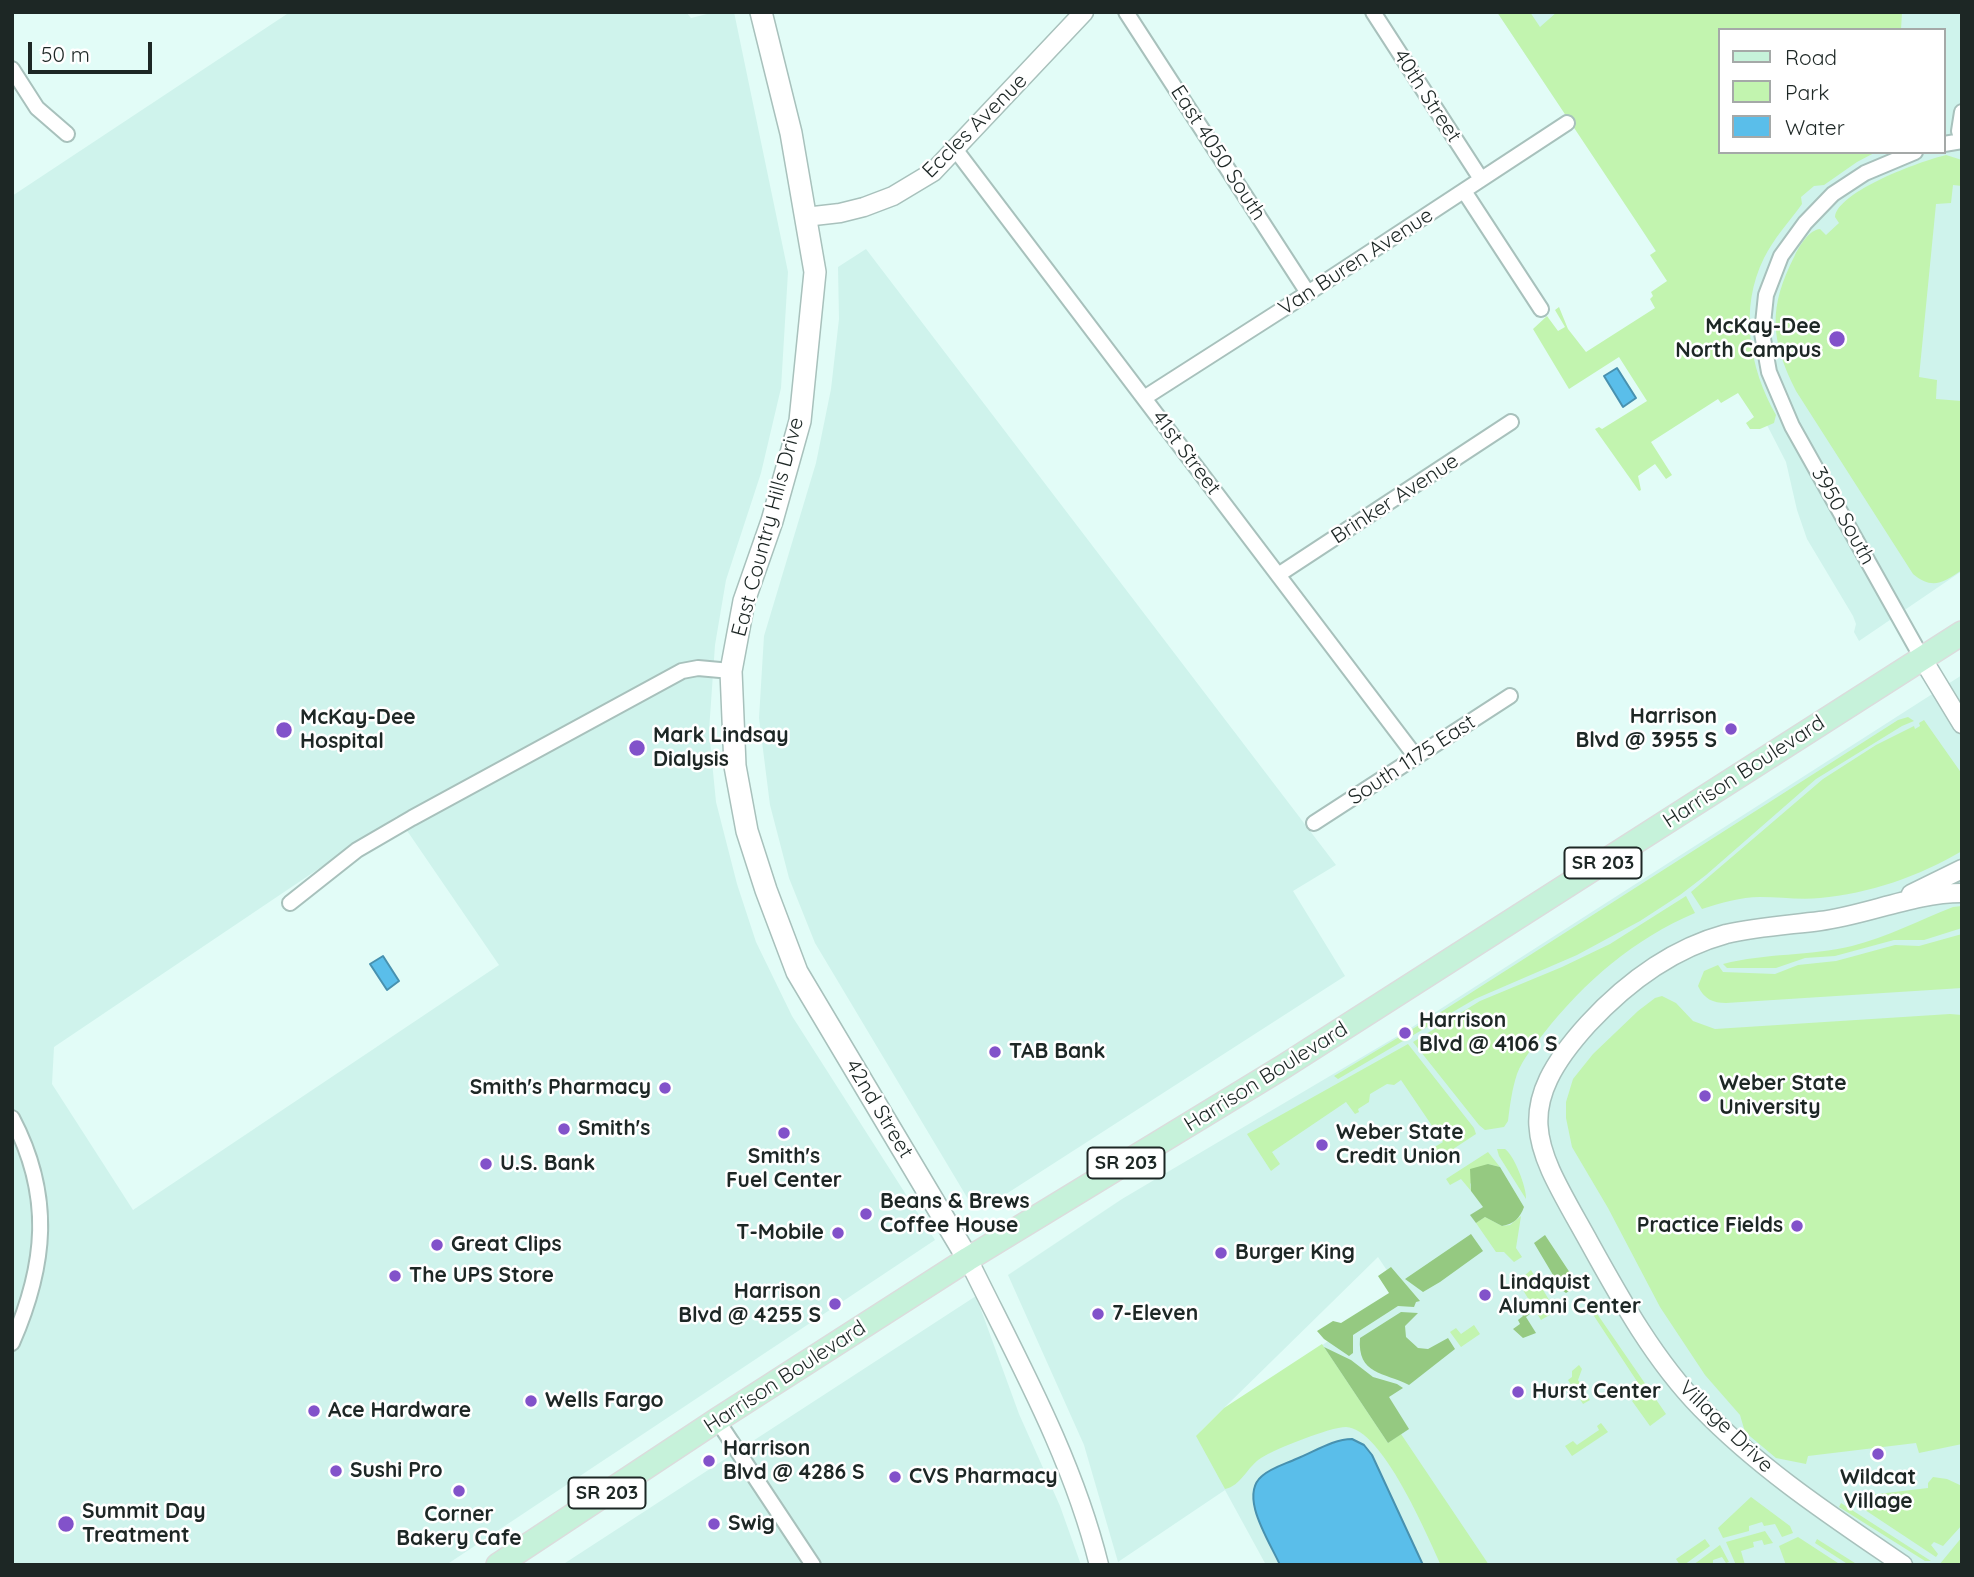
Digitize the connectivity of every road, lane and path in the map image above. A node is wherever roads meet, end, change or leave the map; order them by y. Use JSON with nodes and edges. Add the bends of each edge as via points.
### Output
{"nodes":[{"id":1,"x":761,"y":12,"type":"edge"},
{"id":2,"x":1084,"y":12,"type":"edge"},
{"id":3,"x":1126,"y":12,"type":"edge"},
{"id":4,"x":1373,"y":12,"type":"edge"},
{"id":5,"x":12,"y":69,"type":"edge"},
{"id":6,"x":1962,"y":113,"type":"edge"},
{"id":7,"x":1567,"y":123,"type":"dead end"},
{"id":8,"x":67,"y":134,"type":"dead end"},
{"id":9,"x":1962,"y":141,"type":"edge"},
{"id":10,"x":955,"y":149,"type":"junction"},
{"id":11,"x":1910,"y":154,"type":"edge"},
{"id":12,"x":1481,"y":179,"type":"junction"},
{"id":13,"x":1464,"y":191,"type":"junction"},
{"id":14,"x":805,"y":217,"type":"junction"},
{"id":15,"x":1308,"y":293,"type":"junction"},
{"id":16,"x":1541,"y":309,"type":"dead end"},
{"id":17,"x":1144,"y":398,"type":"junction"},
{"id":18,"x":1511,"y":422,"type":"dead end"},
{"id":19,"x":1278,"y":575,"type":"junction"},
{"id":20,"x":1962,"y":633,"type":"edge"},
{"id":21,"x":1922,"y":658,"type":"junction"},
{"id":22,"x":730,"y":671,"type":"junction"},
{"id":23,"x":1510,"y":696,"type":"dead end"},
{"id":24,"x":1962,"y":724,"type":"edge"},
{"id":25,"x":1416,"y":757,"type":"junction"},
{"id":26,"x":1314,"y":824,"type":"dead end"},
{"id":27,"x":1962,"y":869,"type":"edge"},
{"id":28,"x":1962,"y":892,"type":"edge"},
{"id":29,"x":290,"y":902,"type":"dead end"},
{"id":30,"x":1881,"y":908,"type":"junction"},
{"id":31,"x":12,"y":1118,"type":"edge"},
{"id":32,"x":968,"y":1259,"type":"junction"},
{"id":33,"x":12,"y":1343,"type":"edge"},
{"id":34,"x":716,"y":1420,"type":"junction"},
{"id":35,"x":498,"y":1565,"type":"edge"},
{"id":36,"x":813,"y":1565,"type":"edge"},
{"id":37,"x":1099,"y":1565,"type":"edge"},
{"id":38,"x":1903,"y":1565,"type":"edge"}],
"edges":[{"from":1,"to":14,"type":"main road","name":"East Country Hills Drive","via":[[791,133]]},
{"from":2,"to":10,"type":"street","name":"Eccles Avenue"},
{"from":3,"to":15,"type":"street","name":"East 4050 South"},
{"from":4,"to":12,"type":"street","name":"40th Street"},
{"from":5,"to":8,"type":"street","via":[[37,107]]},
{"from":6,"to":9,"type":"street"},
{"from":7,"to":12,"type":"street","name":"Van Buren Avenue"},
{"from":10,"to":14,"type":"street","name":"Eccles Avenue","via":[[933,172],[893,196],[840,213]]},
{"from":10,"to":17,"type":"street","name":"41st Street"},
{"from":11,"to":21,"type":"street","name":"3950 South","via":[[1865,173],[1833,194],[1805,223],[1781,256],[1766,295],[1762,333],[1769,372],[1792,426]]},
{"from":12,"to":13,"type":"street","name":"Van Buren Avenue"},
{"from":13,"to":15,"type":"street","name":"Van Buren Avenue"},
{"from":13,"to":16,"type":"street"},
{"from":14,"to":22,"type":"main road","name":"East Country Hills Drive","via":[[815,272],[800,421],[744,601]]},
{"from":15,"to":17,"type":"street","name":"Van Buren Avenue"},
{"from":17,"to":19,"type":"street","name":"41st Street"},
{"from":18,"to":19,"type":"street","name":"Brinker Avenue"},
{"from":19,"to":25,"type":"street","name":"41st Street"},
{"from":20,"to":21,"type":"main road","name":"Harrison Boulevard","number":"SR 203"},
{"from":21,"to":24,"type":"street"},
{"from":21,"to":32,"type":"main road","name":"Harrison Boulevard","number":"SR 203","via":[[1283,1067]]},
{"from":22,"to":29,"type":"street","via":[[682,671],[368,843]]},
{"from":22,"to":32,"type":"main road","name":"42nd Street","via":[[735,766],[747,831],[797,972]]},
{"from":23,"to":25,"type":"street","name":"South 1175 East"},
{"from":25,"to":26,"type":"street","name":"South 1175 East"},
{"from":27,"to":30,"type":"street"},
{"from":28,"to":30,"type":"street"},
{"from":30,"to":38,"type":"street","name":"Village Drive","via":[[1728,934],[1679,952],[1642,975],[1599,1012],[1556,1062],[1541,1098],[1538,1134],[1555,1180],[1597,1256],[1652,1346],[1700,1408],[1751,1456]]},
{"from":31,"to":33,"type":"street","via":[[36,1180],[41,1234],[33,1286]]},
{"from":32,"to":34,"type":"main road","name":"Harrison Boulevard","number":"SR 203"},
{"from":32,"to":37,"type":"street","name":"42nd Street","via":[[1056,1438]]},
{"from":34,"to":35,"type":"main road","name":"Harrison Boulevard","number":"SR 203"},
{"from":34,"to":36,"type":"street"}]}
